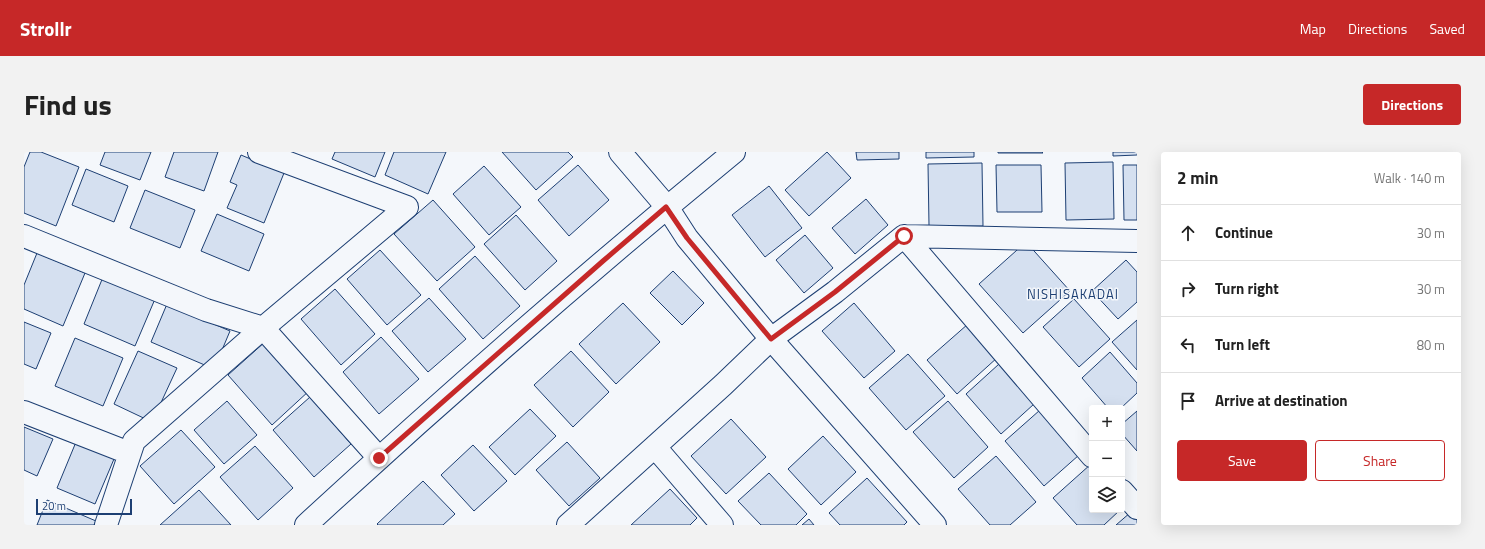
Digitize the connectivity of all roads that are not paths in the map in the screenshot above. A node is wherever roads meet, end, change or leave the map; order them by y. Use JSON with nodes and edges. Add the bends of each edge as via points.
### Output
{"nodes":[{"id":1,"x":259,"y":152,"type":"edge"},
{"id":2,"x":620,"y":152,"type":"edge"},
{"id":3,"x":734,"y":152,"type":"edge"},
{"id":4,"x":666,"y":207,"type":"junction"},
{"id":5,"x":24,"y":236,"type":"edge"},
{"id":6,"x":904,"y":236,"type":"junction"},
{"id":7,"x":1137,"y":241,"type":"edge"},
{"id":8,"x":263,"y":328,"type":"junction"},
{"id":9,"x":771,"y":339,"type":"junction"},
{"id":10,"x":24,"y":412,"type":"edge"},
{"id":11,"x":655,"y":447,"type":"junction"},
{"id":12,"x":1089,"y":452,"type":"edge"},
{"id":13,"x":129,"y":453,"type":"junction"},
{"id":14,"x":379,"y":458,"type":"junction"},
{"id":15,"x":1125,"y":494,"type":"edge"},
{"id":16,"x":1137,"y":508,"type":"edge"},
{"id":17,"x":106,"y":525,"type":"edge"},
{"id":18,"x":306,"y":525,"type":"edge"},
{"id":19,"x":568,"y":525,"type":"edge"},
{"id":20,"x":722,"y":525,"type":"edge"},
{"id":21,"x":935,"y":525,"type":"edge"}],
"edges":[{"from":1,"to":8,"type":"street","via":[[408,207]]},
{"from":2,"to":4,"type":"street"},
{"from":3,"to":4,"type":"street"},
{"from":4,"to":9,"type":"street","via":[[687,238]]},
{"from":4,"to":14,"type":"street"},
{"from":5,"to":8,"type":"street","via":[[206,310]]},
{"from":6,"to":7,"type":"street"},
{"from":6,"to":9,"type":"street","via":[[835,292]]},
{"from":6,"to":12,"type":"street"},
{"from":8,"to":13,"type":"street","via":[[134,441]]},
{"from":8,"to":14,"type":"street"},
{"from":9,"to":11,"type":"street"},
{"from":9,"to":21,"type":"street"},
{"from":10,"to":13,"type":"street"},
{"from":11,"to":19,"type":"street"},
{"from":11,"to":20,"type":"street"},
{"from":13,"to":17,"type":"street"},
{"from":14,"to":18,"type":"street"},
{"from":15,"to":16,"type":"street"}]}
